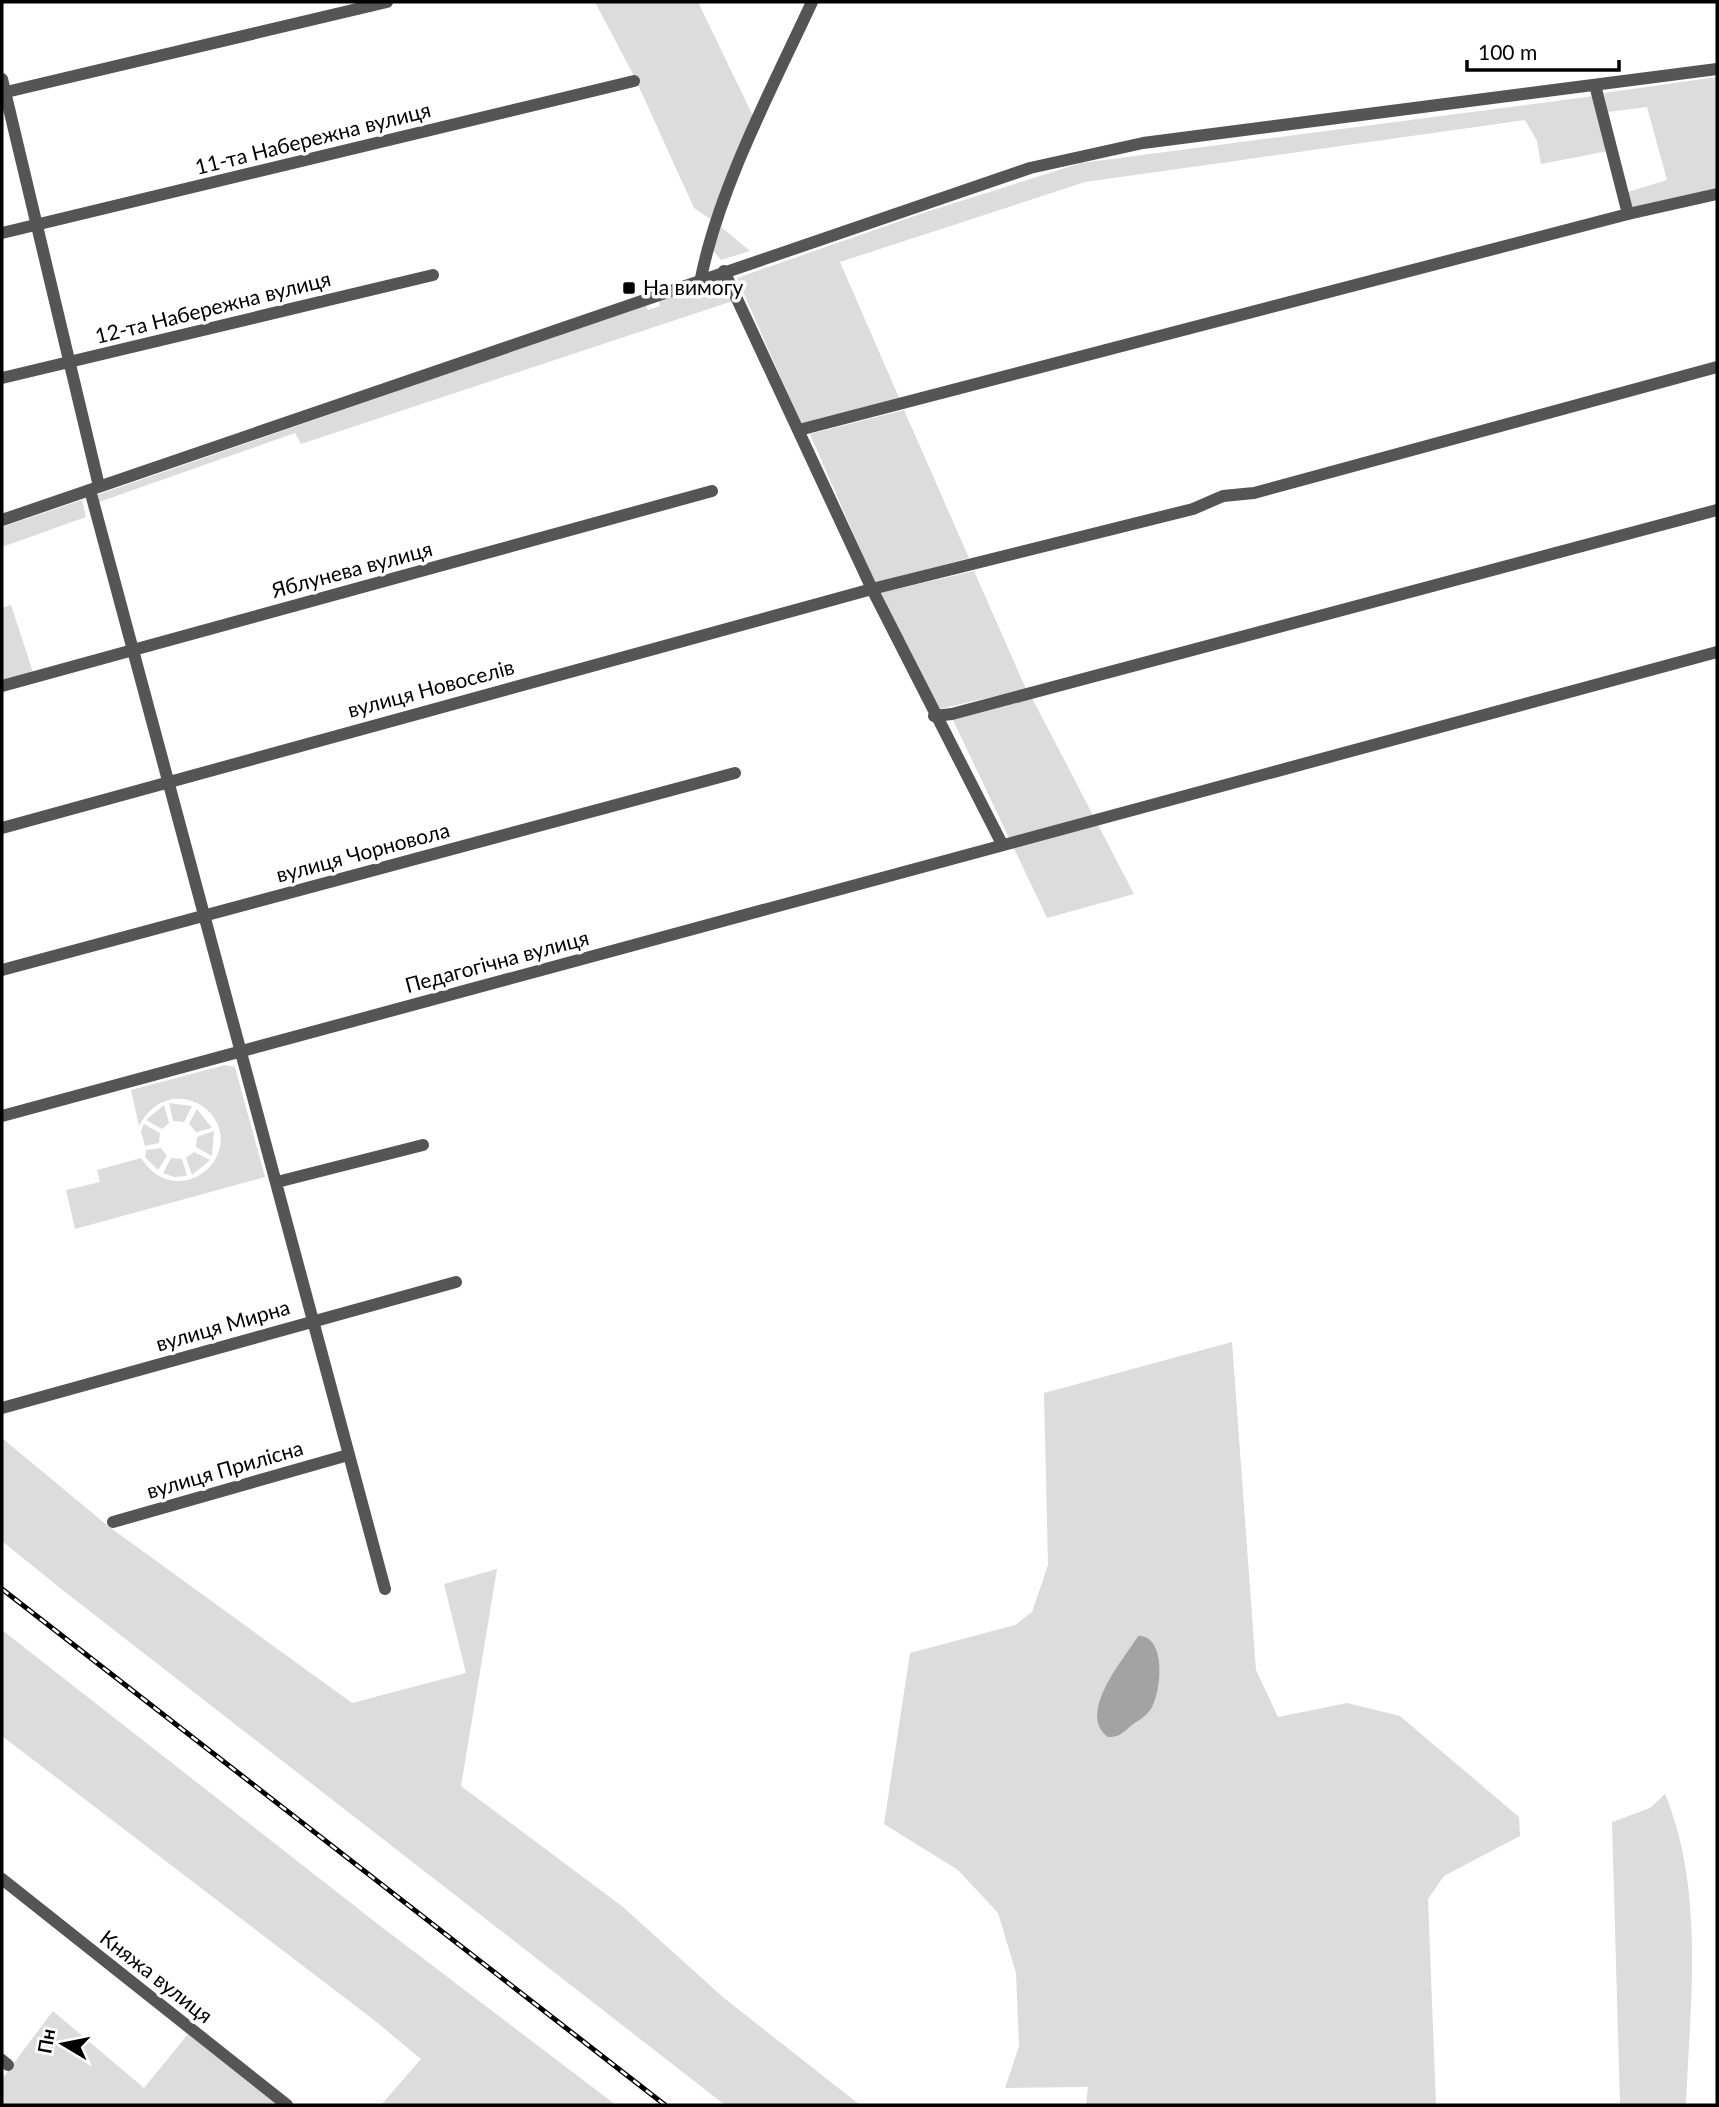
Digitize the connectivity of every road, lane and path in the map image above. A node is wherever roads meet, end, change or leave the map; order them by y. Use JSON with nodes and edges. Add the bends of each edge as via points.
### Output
{"nodes":[{"id":1,"x":387,"y":2,"type":"edge"},
{"id":2,"x":812,"y":2,"type":"edge"},
{"id":3,"x":1717,"y":69,"type":"edge"},
{"id":4,"x":2,"y":79,"type":"edge"},
{"id":5,"x":634,"y":81,"type":"dead end"},
{"id":6,"x":1595,"y":85,"type":"junction"},
{"id":7,"x":3,"y":92,"type":"edge"},
{"id":8,"x":1717,"y":194,"type":"edge"},
{"id":9,"x":1628,"y":214,"type":"junction"},
{"id":10,"x":37,"y":225,"type":"junction"},
{"id":11,"x":2,"y":233,"type":"edge"},
{"id":12,"x":724,"y":271,"type":"junction"},
{"id":13,"x":433,"y":275,"type":"dead end"},
{"id":14,"x":701,"y":278,"type":"junction"},
{"id":15,"x":69,"y":362,"type":"junction"},
{"id":16,"x":1717,"y":366,"type":"edge"},
{"id":17,"x":2,"y":378,"type":"edge"},
{"id":18,"x":799,"y":430,"type":"junction"},
{"id":19,"x":95,"y":488,"type":"junction"},
{"id":20,"x":712,"y":491,"type":"dead end"},
{"id":21,"x":1717,"y":510,"type":"edge"},
{"id":22,"x":2,"y":520,"type":"edge"},
{"id":23,"x":872,"y":589,"type":"junction"},
{"id":24,"x":132,"y":650,"type":"junction"},
{"id":25,"x":1717,"y":652,"type":"edge"},
{"id":26,"x":2,"y":686,"type":"edge"},
{"id":27,"x":934,"y":716,"type":"junction"},
{"id":28,"x":735,"y":773,"type":"dead end"},
{"id":29,"x":168,"y":782,"type":"junction"},
{"id":30,"x":2,"y":828,"type":"edge"},
{"id":31,"x":1002,"y":844,"type":"junction"},
{"id":32,"x":205,"y":915,"type":"junction"},
{"id":33,"x":2,"y":970,"type":"edge"},
{"id":34,"x":243,"y":1052,"type":"junction"},
{"id":35,"x":2,"y":1116,"type":"edge"},
{"id":36,"x":423,"y":1145,"type":"dead end"},
{"id":37,"x":277,"y":1182,"type":"junction"},
{"id":38,"x":456,"y":1282,"type":"dead end"},
{"id":39,"x":313,"y":1320,"type":"junction"},
{"id":40,"x":2,"y":1408,"type":"edge"},
{"id":41,"x":348,"y":1455,"type":"junction"},
{"id":42,"x":113,"y":1522,"type":"dead end"},
{"id":43,"x":385,"y":1589,"type":"dead end"},
{"id":44,"x":2,"y":1880,"type":"edge"},
{"id":45,"x":287,"y":2105,"type":"edge"}],
"edges":[{"from":1,"to":7,"type":"street"},
{"from":2,"to":14,"type":"street","via":[[757,120],[707,248]]},
{"from":3,"to":6,"type":"street"},
{"from":4,"to":7,"type":"street"},
{"from":5,"to":10,"type":"street","name":"11-та Набережна вулиця"},
{"from":6,"to":9,"type":"street"},
{"from":6,"to":12,"type":"street","via":[[1080,155],[1030,167]]},
{"from":7,"to":10,"type":"street"},
{"from":8,"to":9,"type":"street"},
{"from":9,"to":18,"type":"street"},
{"from":10,"to":11,"type":"street","name":"11-та Набережна вулиця"},
{"from":10,"to":15,"type":"street"},
{"from":12,"to":14,"type":"street"},
{"from":12,"to":18,"type":"street"},
{"from":13,"to":15,"type":"street","name":"12-та Набережна вулиця"},
{"from":14,"to":19,"type":"street"},
{"from":15,"to":17,"type":"street","name":"12-та Набережна вулиця"},
{"from":15,"to":19,"type":"street"},
{"from":16,"to":23,"type":"street","name":"вулиця Новоселів","via":[[1254,493],[1223,496],[1193,509]]},
{"from":18,"to":23,"type":"street"},
{"from":19,"to":22,"type":"street"},
{"from":19,"to":24,"type":"street"},
{"from":20,"to":24,"type":"street","name":"Яблунева вулиця"},
{"from":21,"to":27,"type":"street"},
{"from":23,"to":27,"type":"street"},
{"from":23,"to":29,"type":"street","name":"вулиця Новоселів"},
{"from":24,"to":26,"type":"street","name":"Яблунева вулиця"},
{"from":24,"to":29,"type":"street"},
{"from":25,"to":31,"type":"street","name":"Педагогічна вулиця"},
{"from":27,"to":31,"type":"street"},
{"from":28,"to":32,"type":"street","name":"вулиця Чорновола"},
{"from":29,"to":30,"type":"street","name":"вулиця Новоселів"},
{"from":29,"to":32,"type":"street"},
{"from":31,"to":34,"type":"street","name":"Педагогічна вулиця"},
{"from":32,"to":33,"type":"street","name":"вулиця Чорновола"},
{"from":32,"to":34,"type":"street"},
{"from":34,"to":35,"type":"street","name":"Педагогічна вулиця"},
{"from":34,"to":37,"type":"street"},
{"from":36,"to":37,"type":"street"},
{"from":37,"to":39,"type":"street"},
{"from":38,"to":39,"type":"street","name":"вулиця Мирна"},
{"from":39,"to":40,"type":"street","name":"вулиця Мирна"},
{"from":39,"to":41,"type":"street"},
{"from":41,"to":42,"type":"street","name":"вулиця Прилісна"},
{"from":41,"to":43,"type":"street"},
{"from":44,"to":45,"type":"street","name":"Княжа вулиця"}]}
